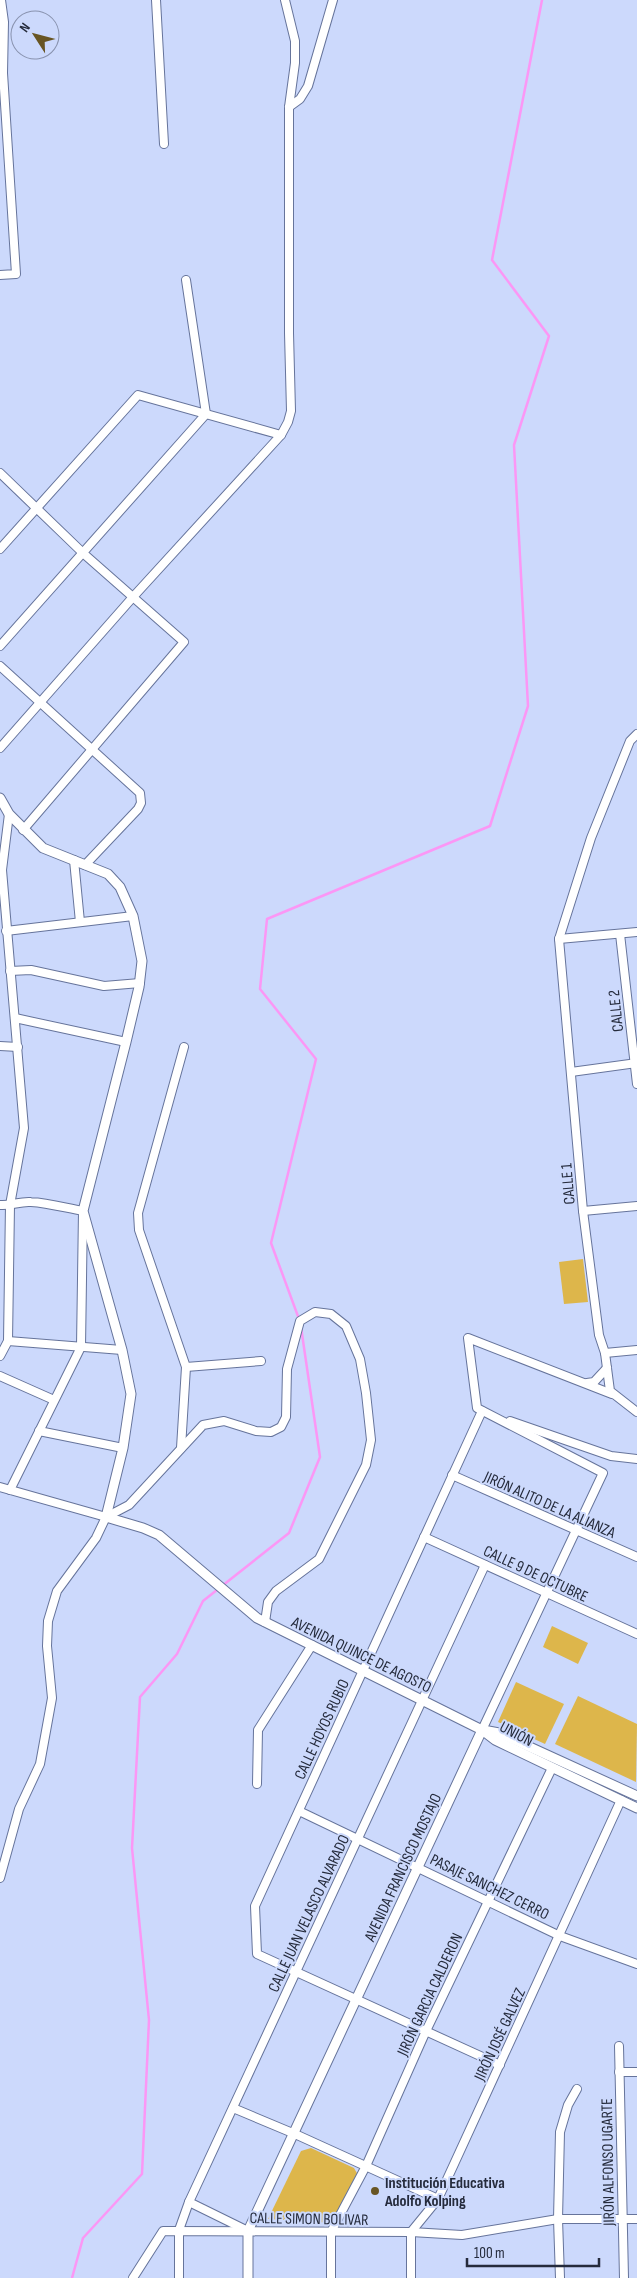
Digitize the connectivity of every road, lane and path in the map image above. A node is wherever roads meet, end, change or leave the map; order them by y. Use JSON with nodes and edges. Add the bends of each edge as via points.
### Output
{"nodes":[{"id":1,"x":2,"y":0,"type":"edge"},
{"id":2,"x":156,"y":0,"type":"edge"},
{"id":3,"x":285,"y":0,"type":"edge"},
{"id":4,"x":332,"y":0,"type":"edge"},
{"id":5,"x":289,"y":106,"type":"junction"},
{"id":6,"x":164,"y":144,"type":"dead end"},
{"id":7,"x":0,"y":275,"type":"edge"},
{"id":8,"x":186,"y":280,"type":"dead end"},
{"id":9,"x":206,"y":414,"type":"junction"},
{"id":10,"x":281,"y":435,"type":"junction"},
{"id":11,"x":0,"y":473,"type":"edge"},
{"id":12,"x":37,"y":508,"type":"junction"},
{"id":13,"x":0,"y":549,"type":"edge"},
{"id":14,"x":84,"y":554,"type":"junction"},
{"id":15,"x":133,"y":597,"type":"junction"},
{"id":16,"x":0,"y":646,"type":"edge"},
{"id":17,"x":0,"y":666,"type":"edge"},
{"id":18,"x":41,"y":702,"type":"junction"},
{"id":19,"x":637,"y":734,"type":"edge"},
{"id":20,"x":0,"y":748,"type":"edge"},
{"id":21,"x":93,"y":750,"type":"junction"},
{"id":22,"x":0,"y":798,"type":"edge"},
{"id":23,"x":9,"y":814,"type":"junction"},
{"id":24,"x":23,"y":830,"type":"junction"},
{"id":25,"x":2,"y":852,"type":"edge"},
{"id":26,"x":74,"y":860,"type":"junction"},
{"id":27,"x":85,"y":865,"type":"junction"},
{"id":28,"x":133,"y":916,"type":"junction"},
{"id":29,"x":80,"y":922,"type":"junction"},
{"id":30,"x":6,"y":931,"type":"junction"},
{"id":31,"x":637,"y":932,"type":"edge"},
{"id":32,"x":620,"y":934,"type":"junction"},
{"id":33,"x":559,"y":939,"type":"junction"},
{"id":34,"x":4,"y":947,"type":"edge"},
{"id":35,"x":10,"y":971,"type":"junction"},
{"id":36,"x":140,"y":983,"type":"junction"},
{"id":37,"x":15,"y":1018,"type":"junction"},
{"id":38,"x":126,"y":1042,"type":"junction"},
{"id":39,"x":0,"y":1046,"type":"edge"},
{"id":40,"x":18,"y":1047,"type":"junction"},
{"id":41,"x":184,"y":1047,"type":"dead end"},
{"id":42,"x":636,"y":1063,"type":"edge"},
{"id":43,"x":571,"y":1072,"type":"junction"},
{"id":44,"x":637,"y":1084,"type":"edge"},
{"id":45,"x":0,"y":1205,"type":"edge"},
{"id":46,"x":10,"y":1205,"type":"junction"},
{"id":47,"x":637,"y":1206,"type":"edge"},
{"id":48,"x":83,"y":1211,"type":"junction"},
{"id":49,"x":584,"y":1211,"type":"junction"},
{"id":50,"x":8,"y":1341,"type":"junction"},
{"id":51,"x":81,"y":1347,"type":"junction"},
{"id":52,"x":122,"y":1350,"type":"junction"},
{"id":53,"x":637,"y":1350,"type":"edge"},
{"id":54,"x":605,"y":1353,"type":"junction"},
{"id":55,"x":0,"y":1356,"type":"edge"},
{"id":56,"x":261,"y":1361,"type":"dead end"},
{"id":57,"x":186,"y":1367,"type":"junction"},
{"id":58,"x":607,"y":1368,"type":"junction"},
{"id":59,"x":0,"y":1376,"type":"edge"},
{"id":60,"x":585,"y":1383,"type":"junction"},
{"id":61,"x":612,"y":1394,"type":"junction"},
{"id":62,"x":54,"y":1400,"type":"junction"},
{"id":63,"x":482,"y":1411,"type":"junction"},
{"id":64,"x":637,"y":1412,"type":"edge"},
{"id":65,"x":39,"y":1431,"type":"junction"},
{"id":66,"x":123,"y":1448,"type":"junction"},
{"id":67,"x":181,"y":1448,"type":"junction"},
{"id":68,"x":637,"y":1459,"type":"edge"},
{"id":69,"x":452,"y":1475,"type":"junction"},
{"id":70,"x":0,"y":1487,"type":"edge"},
{"id":71,"x":10,"y":1490,"type":"junction"},
{"id":72,"x":106,"y":1516,"type":"junction"},
{"id":73,"x":576,"y":1530,"type":"junction"},
{"id":74,"x":424,"y":1537,"type":"junction"},
{"id":75,"x":636,"y":1554,"type":"edge"},
{"id":76,"x":485,"y":1565,"type":"junction"},
{"id":77,"x":546,"y":1593,"type":"junction"},
{"id":78,"x":265,"y":1622,"type":"junction"},
{"id":79,"x":637,"y":1634,"type":"edge"},
{"id":80,"x":312,"y":1645,"type":"junction"},
{"id":81,"x":363,"y":1671,"type":"junction"},
{"id":82,"x":422,"y":1700,"type":"junction"},
{"id":83,"x":482,"y":1730,"type":"junction"},
{"id":84,"x":552,"y":1768,"type":"junction"},
{"id":85,"x":257,"y":1784,"type":"dead end"},
{"id":86,"x":637,"y":1796,"type":"edge"},
{"id":87,"x":621,"y":1800,"type":"junction"},
{"id":88,"x":637,"y":1808,"type":"edge"},
{"id":89,"x":299,"y":1811,"type":"junction"},
{"id":90,"x":357,"y":1838,"type":"junction"},
{"id":91,"x":418,"y":1867,"type":"junction"},
{"id":92,"x":0,"y":1878,"type":"edge"},
{"id":93,"x":488,"y":1900,"type":"junction"},
{"id":94,"x":560,"y":1936,"type":"junction"},
{"id":95,"x":637,"y":1964,"type":"edge"},
{"id":96,"x":296,"y":1973,"type":"junction"},
{"id":97,"x":357,"y":1999,"type":"junction"},
{"id":98,"x":426,"y":2031,"type":"junction"},
{"id":99,"x":619,"y":2046,"type":"dead end"},
{"id":100,"x":500,"y":2065,"type":"junction"},
{"id":101,"x":619,"y":2072,"type":"junction"},
{"id":102,"x":637,"y":2072,"type":"edge"},
{"id":103,"x":576,"y":2089,"type":"dead end"},
{"id":104,"x":233,"y":2108,"type":"junction"},
{"id":105,"x":295,"y":2134,"type":"junction"},
{"id":106,"x":366,"y":2166,"type":"junction"},
{"id":107,"x":438,"y":2199,"type":"junction"},
{"id":108,"x":189,"y":2202,"type":"junction"},
{"id":109,"x":558,"y":2219,"type":"junction"},
{"id":110,"x":622,"y":2219,"type":"junction"},
{"id":111,"x":637,"y":2219,"type":"edge"},
{"id":112,"x":179,"y":2230,"type":"junction"},
{"id":113,"x":248,"y":2231,"type":"junction"},
{"id":114,"x":330,"y":2232,"type":"junction"},
{"id":115,"x":411,"y":2232,"type":"junction"},
{"id":116,"x":133,"y":2278,"type":"edge"},
{"id":117,"x":179,"y":2278,"type":"edge"},
{"id":118,"x":248,"y":2278,"type":"edge"},
{"id":119,"x":331,"y":2278,"type":"edge"},
{"id":120,"x":411,"y":2278,"type":"edge"},
{"id":121,"x":560,"y":2278,"type":"edge"},
{"id":122,"x":624,"y":2278,"type":"edge"}],
"edges":[{"from":1,"to":7,"type":"street","via":[[3,74],[16,274]]},
{"from":2,"to":6,"type":"street"},
{"from":3,"to":5,"type":"street","via":[[295,41]]},
{"from":4,"to":5,"type":"street","via":[[308,86],[300,99]]},
{"from":5,"to":10,"type":"street","via":[[291,411]]},
{"from":8,"to":9,"type":"street"},
{"from":9,"to":10,"type":"street"},
{"from":9,"to":12,"type":"street","via":[[138,395]]},
{"from":9,"to":14,"type":"street"},
{"from":10,"to":15,"type":"street"},
{"from":11,"to":12,"type":"street"},
{"from":12,"to":13,"type":"street"},
{"from":12,"to":14,"type":"street"},
{"from":14,"to":15,"type":"street"},
{"from":14,"to":16,"type":"street"},
{"from":15,"to":18,"type":"street"},
{"from":15,"to":21,"type":"street","via":[[184,642]]},
{"from":17,"to":18,"type":"street"},
{"from":18,"to":20,"type":"street"},
{"from":18,"to":21,"type":"street"},
{"from":19,"to":33,"type":"street","via":[[630,741],[591,838]]},
{"from":21,"to":24,"type":"street"},
{"from":21,"to":27,"type":"street","via":[[140,792],[141,803]]},
{"from":22,"to":23,"type":"street"},
{"from":23,"to":24,"type":"street"},
{"from":23,"to":25,"type":"street"},
{"from":24,"to":26,"type":"street","via":[[43,848]]},
{"from":25,"to":30,"type":"street"},
{"from":26,"to":27,"type":"street"},
{"from":26,"to":29,"type":"street"},
{"from":27,"to":28,"type":"street","via":[[108,874],[120,887]]},
{"from":28,"to":29,"type":"street"},
{"from":28,"to":36,"type":"street","via":[[142,961]]},
{"from":29,"to":30,"type":"street"},
{"from":30,"to":34,"type":"street"},
{"from":31,"to":32,"type":"street"},
{"from":32,"to":33,"type":"street"},
{"from":32,"to":42,"type":"street","name":"CALLE 2"},
{"from":33,"to":43,"type":"street","name":"CALLE 1"},
{"from":34,"to":35,"type":"street"},
{"from":35,"to":36,"type":"street","via":[[31,970],[104,986]]},
{"from":35,"to":37,"type":"street"},
{"from":36,"to":38,"type":"street"},
{"from":37,"to":38,"type":"street"},
{"from":37,"to":40,"type":"street"},
{"from":38,"to":48,"type":"street"},
{"from":39,"to":40,"type":"street"},
{"from":40,"to":46,"type":"street","via":[[24,1128]]},
{"from":41,"to":57,"type":"street","via":[[138,1213],[139,1230]]},
{"from":42,"to":43,"type":"street"},
{"from":42,"to":44,"type":"street","name":"CALLE 2"},
{"from":43,"to":49,"type":"street","name":"CALLE 1"},
{"from":45,"to":46,"type":"street"},
{"from":46,"to":48,"type":"street","via":[[21,1201]]},
{"from":46,"to":50,"type":"street"},
{"from":47,"to":49,"type":"street"},
{"from":48,"to":51,"type":"street"},
{"from":48,"to":52,"type":"street"},
{"from":49,"to":54,"type":"street","name":"CALLE 1","via":[[599,1335]]},
{"from":50,"to":51,"type":"street"},
{"from":50,"to":55,"type":"street"},
{"from":51,"to":52,"type":"street"},
{"from":51,"to":62,"type":"street"},
{"from":52,"to":66,"type":"street","via":[[131,1394]]},
{"from":53,"to":54,"type":"street"},
{"from":54,"to":58,"type":"street","name":"CALLE 1"},
{"from":56,"to":57,"type":"street"},
{"from":57,"to":67,"type":"street"},
{"from":58,"to":60,"type":"street","via":[[594,1382]]},
{"from":58,"to":61,"type":"street","name":"CALLE 1"},
{"from":59,"to":62,"type":"street"},
{"from":60,"to":61,"type":"street"},
{"from":60,"to":63,"type":"street","via":[[468,1338],[475,1400],[477,1408]]},
{"from":61,"to":64,"type":"street"},
{"from":62,"to":65,"type":"street"},
{"from":63,"to":68,"type":"street","via":[[611,1456]]},
{"from":63,"to":69,"type":"street","name":"CALLE HOYOS RUBIO"},
{"from":63,"to":73,"type":"street","name":"AVENIDA FRANCISCO MOSTAJO","via":[[603,1473]]},
{"from":65,"to":66,"type":"street"},
{"from":65,"to":71,"type":"street"},
{"from":66,"to":72,"type":"street"},
{"from":67,"to":72,"type":"street","via":[[129,1505]]},
{"from":67,"to":78,"type":"street","via":[[195,1432],[213,1422],[224,1421],[256,1431],[270,1432],[281,1427],[286,1416],[287,1368],[300,1321],[315,1312],[331,1314],[346,1326],[360,1359],[366,1393],[371,1440],[366,1465],[319,1559],[276,1591],[268,1602]]},
{"from":69,"to":73,"type":"street","name":"JIRÓN ALITO DE LA ALIANZA"},
{"from":69,"to":74,"type":"street","name":"CALLE HOYOS RUBIO"},
{"from":70,"to":71,"type":"street"},
{"from":71,"to":72,"type":"street"},
{"from":72,"to":78,"type":"street","name":"AVENIDA QUINCE DE AGOSTO","via":[[151,1530]]},
{"from":72,"to":92,"type":"street","via":[[96,1538],[56,1591],[48,1621],[47,1646],[52,1698],[40,1764],[19,1809]]},
{"from":73,"to":75,"type":"street","name":"JIRÓN ALITO DE LA ALIANZA"},
{"from":73,"to":77,"type":"street","name":"AVENIDA FRANCISCO MOSTAJO"},
{"from":74,"to":76,"type":"street","name":"CALLE 9 DE OCTUBRE"},
{"from":74,"to":81,"type":"street","name":"CALLE HOYOS RUBIO"},
{"from":76,"to":77,"type":"street","name":"CALLE 9 DE OCTUBRE"},
{"from":76,"to":82,"type":"street","name":"CALLE JUAN VELASCO ALVARADO"},
{"from":77,"to":79,"type":"street","name":"CALLE 9 DE OCTUBRE"},
{"from":77,"to":83,"type":"street","name":"AVENIDA FRANCISCO MOSTAJO"},
{"from":78,"to":80,"type":"street","name":"AVENIDA QUINCE DE AGOSTO"},
{"from":80,"to":81,"type":"street","name":"AVENIDA QUINCE DE AGOSTO"},
{"from":80,"to":85,"type":"street","via":[[258,1730]]},
{"from":81,"to":82,"type":"street","name":"AVENIDA QUINCE DE AGOSTO"},
{"from":81,"to":89,"type":"street","name":"CALLE HOYOS RUBIO"},
{"from":82,"to":83,"type":"street","name":"AVENIDA QUINCE DE AGOSTO"},
{"from":82,"to":90,"type":"street","name":"CALLE JUAN VELASCO ALVARADO"},
{"from":83,"to":84,"type":"street","name":"UNIÓN","via":[[495,1740]]},
{"from":83,"to":86,"type":"street","name":"UNIÓN","via":[[499,1733]]},
{"from":83,"to":91,"type":"street","name":"AVENIDA FRANCISCO MOSTAJO"},
{"from":84,"to":87,"type":"street","name":"UNIÓN"},
{"from":84,"to":93,"type":"street","name":"JIRÓN GARCIA CALDERON"},
{"from":87,"to":88,"type":"street","name":"UNIÓN"},
{"from":87,"to":94,"type":"street","name":"JIRÓN JOSÉ GALVEZ"},
{"from":89,"to":90,"type":"street","name":"PASAJE SANCHEZ CERRO"},
{"from":89,"to":96,"type":"street","name":"CALLE HOYOS RUBIO","via":[[256,1906],[257,1954]]},
{"from":90,"to":91,"type":"street","name":"PASAJE SANCHEZ CERRO"},
{"from":90,"to":96,"type":"street","name":"CALLE JUAN VELASCO ALVARADO"},
{"from":91,"to":93,"type":"street","name":"PASAJE SANCHEZ CERRO"},
{"from":91,"to":97,"type":"street","name":"AVENIDA FRANCISCO MOSTAJO"},
{"from":93,"to":94,"type":"street","name":"PASAJE SANCHEZ CERRO"},
{"from":93,"to":98,"type":"street","name":"JIRÓN GARCIA CALDERON"},
{"from":94,"to":95,"type":"street","name":"PASAJE SANCHEZ CERRO"},
{"from":94,"to":100,"type":"street","name":"JIRÓN JOSÉ GALVEZ"},
{"from":96,"to":97,"type":"street"},
{"from":96,"to":104,"type":"street","name":"CALLE JUAN VELASCO ALVARADO"},
{"from":97,"to":98,"type":"street"},
{"from":97,"to":105,"type":"street","name":"AVENIDA FRANCISCO MOSTAJO"},
{"from":98,"to":100,"type":"street"},
{"from":98,"to":106,"type":"street","name":"JIRÓN GARCIA CALDERON"},
{"from":99,"to":101,"type":"street","name":"JIRÓN ALFONSO UGARTE"},
{"from":100,"to":107,"type":"street","name":"JIRÓN JOSÉ GALVEZ"},
{"from":101,"to":102,"type":"street"},
{"from":101,"to":110,"type":"street","name":"JIRÓN ALFONSO UGARTE"},
{"from":103,"to":109,"type":"street","via":[[560,2132]]},
{"from":104,"to":105,"type":"street"},
{"from":104,"to":108,"type":"street","name":"CALLE JUAN VELASCO ALVARADO"},
{"from":105,"to":106,"type":"street"},
{"from":105,"to":113,"type":"street","name":"AVENIDA FRANCISCO MOSTAJO"},
{"from":106,"to":107,"type":"street"},
{"from":106,"to":114,"type":"street","name":"JIRÓN GARCIA CALDERON"},
{"from":107,"to":115,"type":"street","name":"JIRÓN JOSÉ GALVEZ"},
{"from":108,"to":112,"type":"street","name":"CALLE JUAN VELASCO ALVARADO"},
{"from":108,"to":113,"type":"street"},
{"from":109,"to":110,"type":"street","name":"CALLE SIMON BOLIVAR"},
{"from":109,"to":115,"type":"street","name":"CALLE SIMON BOLIVAR","via":[[462,2235]]},
{"from":109,"to":121,"type":"street"},
{"from":110,"to":111,"type":"street","name":"CALLE SIMON BOLIVAR"},
{"from":110,"to":122,"type":"street","name":"JIRÓN ALFONSO UGARTE"},
{"from":112,"to":113,"type":"street","name":"CALLE SIMON BOLIVAR"},
{"from":112,"to":116,"type":"street","via":[[163,2231]]},
{"from":112,"to":117,"type":"street","name":"CALLE JUAN VELASCO ALVARADO"},
{"from":113,"to":114,"type":"street","name":"CALLE SIMON BOLIVAR"},
{"from":113,"to":118,"type":"street","name":"AVENIDA FRANCISCO MOSTAJO"},
{"from":114,"to":115,"type":"street","name":"CALLE SIMON BOLIVAR"},
{"from":114,"to":119,"type":"street"},
{"from":115,"to":120,"type":"street"}]}
